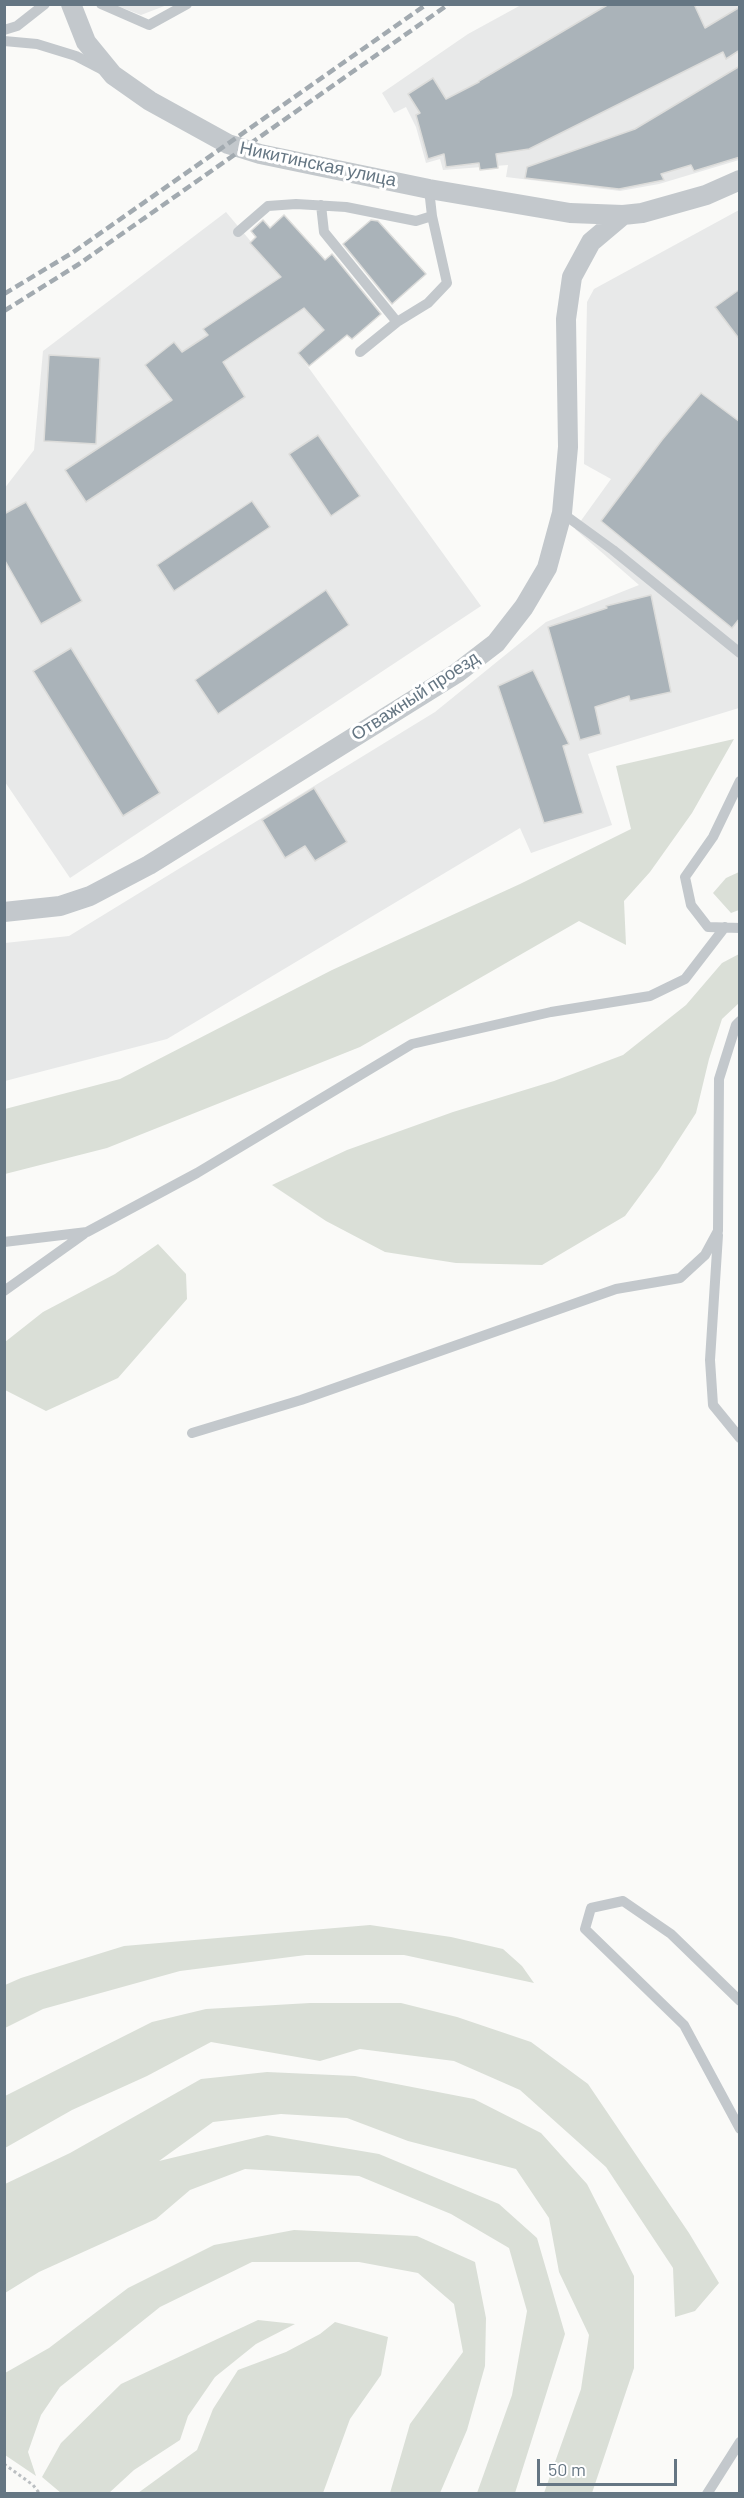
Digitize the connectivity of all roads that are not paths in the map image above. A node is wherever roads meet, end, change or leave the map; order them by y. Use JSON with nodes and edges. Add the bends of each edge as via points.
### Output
{"nodes":[{"id":1,"x":45,"y":4,"type":"edge"},
{"id":2,"x":71,"y":4,"type":"edge"},
{"id":3,"x":101,"y":4,"type":"edge"},
{"id":4,"x":187,"y":4,"type":"edge"},
{"id":5,"x":4,"y":30,"type":"edge"},
{"id":6,"x":4,"y":41,"type":"edge"},
{"id":7,"x":113,"y":75,"type":"junction"},
{"id":8,"x":740,"y":180,"type":"edge"},
{"id":9,"x":429,"y":189,"type":"junction"},
{"id":10,"x":321,"y":205,"type":"junction"},
{"id":11,"x":623,"y":215,"type":"junction"},
{"id":12,"x":432,"y":216,"type":"junction"},
{"id":13,"x":238,"y":232,"type":"dead end"},
{"id":14,"x":397,"y":322,"type":"junction"},
{"id":15,"x":360,"y":352,"type":"dead end"},
{"id":16,"x":562,"y":513,"type":"junction"},
{"id":17,"x":740,"y":653,"type":"edge"},
{"id":18,"x":740,"y":781,"type":"edge"},
{"id":19,"x":4,"y":912,"type":"edge"},
{"id":20,"x":725,"y":927,"type":"junction"},
{"id":21,"x":740,"y":928,"type":"edge"},
{"id":22,"x":740,"y":1021,"type":"edge"},
{"id":23,"x":718,"y":1231,"type":"junction"},
{"id":24,"x":87,"y":1232,"type":"junction"},
{"id":25,"x":4,"y":1242,"type":"edge"},
{"id":26,"x":4,"y":1291,"type":"edge"},
{"id":27,"x":192,"y":1433,"type":"dead end"},
{"id":28,"x":740,"y":1438,"type":"edge"},
{"id":29,"x":740,"y":2001,"type":"edge"},
{"id":30,"x":740,"y":2129,"type":"edge"},
{"id":31,"x":740,"y":2442,"type":"edge"},
{"id":32,"x":707,"y":2493,"type":"edge"}],
"edges":[{"from":1,"to":5,"type":"lane","via":[[17,26]]},
{"from":2,"to":7,"type":"street","name":"Никитинская улица","via":[[86,42]]},
{"from":3,"to":4,"type":"lane","via":[[149,25]]},
{"from":6,"to":7,"type":"lane","via":[[37,44],[76,56]]},
{"from":7,"to":9,"type":"street","name":"Никитинская улица","via":[[150,101],[228,144]]},
{"from":8,"to":11,"type":"street","via":[[706,195]]},
{"from":9,"to":11,"type":"street","name":"Никитинская улица","via":[[570,213]]},
{"from":9,"to":12,"type":"lane"},
{"from":10,"to":12,"type":"lane","via":[[416,221]]},
{"from":10,"to":13,"type":"lane","via":[[268,206]]},
{"from":10,"to":14,"type":"lane","via":[[324,232]]},
{"from":11,"to":16,"type":"street","name":"Отважный проезд","via":[[591,242],[572,277],[566,319],[568,447]]},
{"from":12,"to":14,"type":"lane","via":[[447,283],[428,303]]},
{"from":14,"to":15,"type":"lane"},
{"from":16,"to":17,"type":"lane"},
{"from":16,"to":19,"type":"street","name":"Отважный проезд","via":[[547,568],[524,607],[496,643],[457,673],[149,865],[90,896],[60,906]]},
{"from":18,"to":20,"type":"lane","via":[[713,837],[685,877],[691,905],[708,927]]},
{"from":20,"to":21,"type":"lane"},
{"from":20,"to":24,"type":"lane","via":[[685,979],[650,996],[551,1012],[412,1044],[197,1173]]},
{"from":22,"to":23,"type":"lane","via":[[719,1079]]},
{"from":23,"to":27,"type":"lane","via":[[705,1256],[680,1278],[615,1289],[301,1400]]},
{"from":23,"to":28,"type":"lane","via":[[710,1360],[713,1405]]},
{"from":24,"to":25,"type":"lane"},
{"from":24,"to":26,"type":"lane"},
{"from":29,"to":30,"type":"lane","via":[[671,1934],[623,1901],[591,1908],[585,1929],[684,2025]]},
{"from":31,"to":32,"type":"lane"}]}
